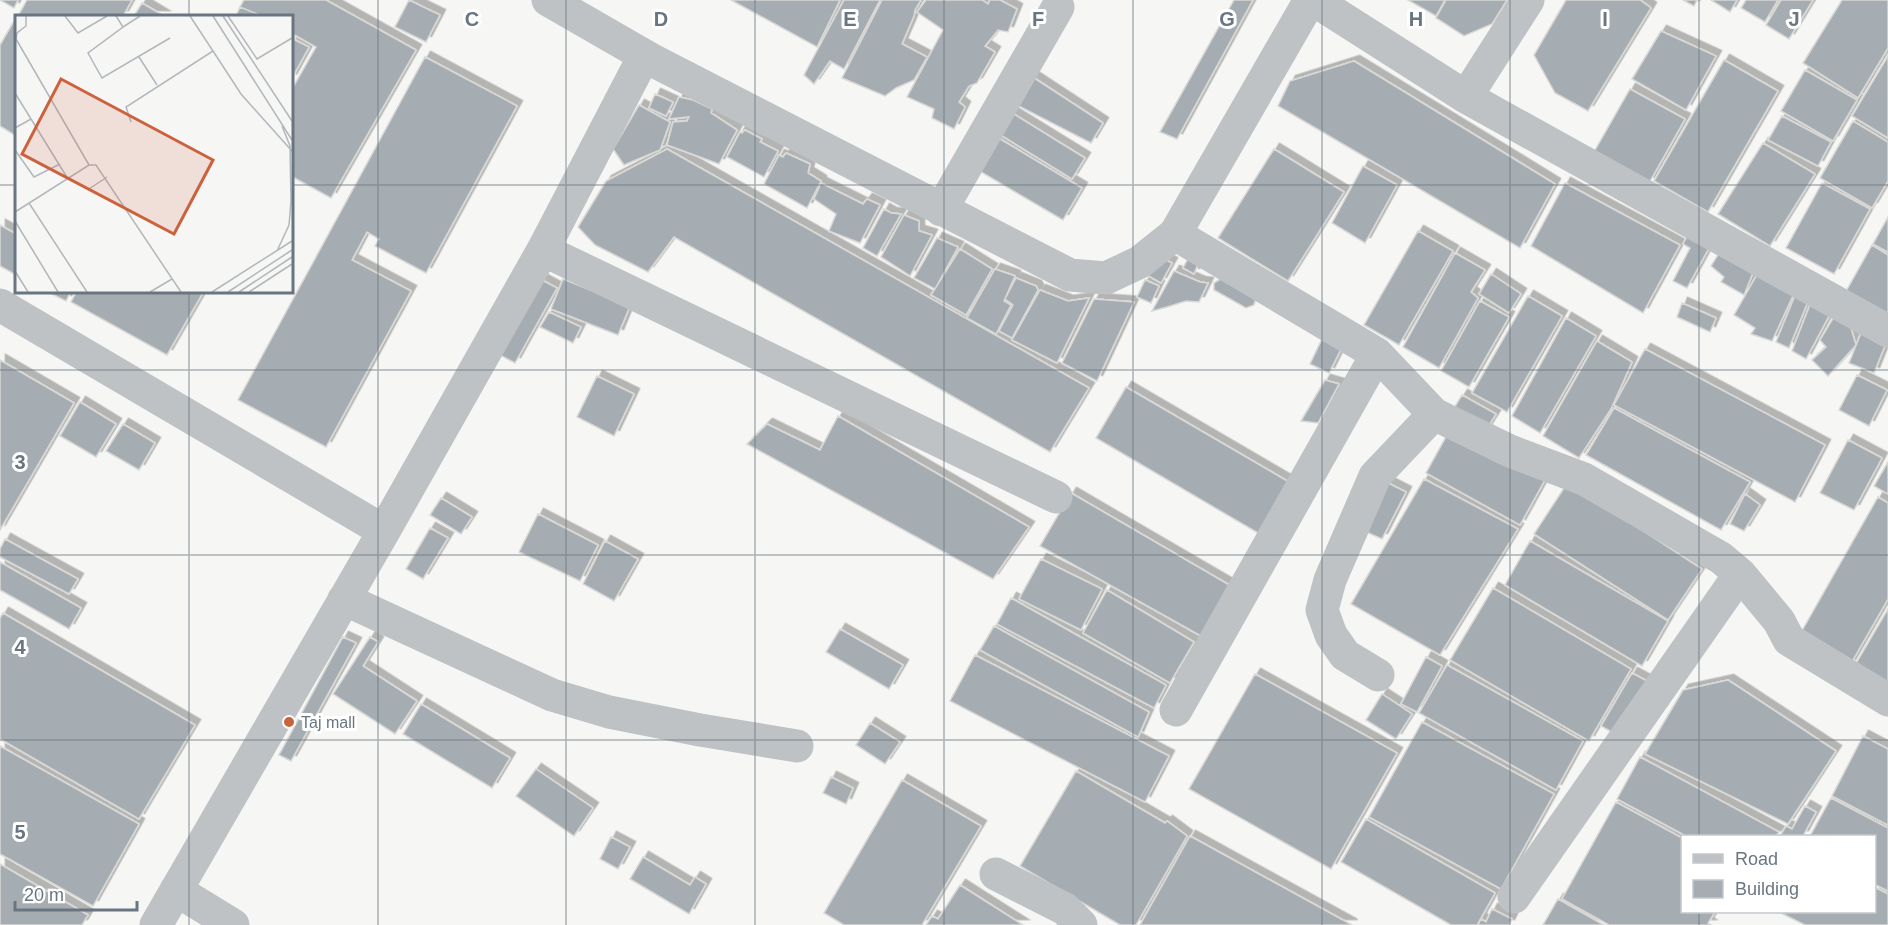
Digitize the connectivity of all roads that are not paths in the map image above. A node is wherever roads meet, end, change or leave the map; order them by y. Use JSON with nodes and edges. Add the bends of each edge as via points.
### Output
{"nodes":[{"id":1,"x":548,"y":0,"type":"edge"},
{"id":2,"x":1312,"y":0,"type":"edge"},
{"id":3,"x":1528,"y":0,"type":"edge"},
{"id":4,"x":1058,"y":7,"type":"dead end"},
{"id":5,"x":644,"y":56,"type":"junction"},
{"id":6,"x":1466,"y":97,"type":"junction"},
{"id":7,"x":941,"y":210,"type":"junction"},
{"id":8,"x":1175,"y":234,"type":"junction"},
{"id":9,"x":543,"y":250,"type":"junction"},
{"id":10,"x":0,"y":305,"type":"edge"},
{"id":11,"x":1888,"y":331,"type":"edge"},
{"id":12,"x":1377,"y":354,"type":"junction"},
{"id":13,"x":1434,"y":414,"type":"junction"},
{"id":14,"x":1056,"y":497,"type":"dead end"},
{"id":15,"x":384,"y":531,"type":"junction"},
{"id":16,"x":1740,"y":574,"type":"junction"},
{"id":17,"x":344,"y":599,"type":"junction"},
{"id":18,"x":1378,"y":675,"type":"dead end"},
{"id":19,"x":1888,"y":700,"type":"edge"},
{"id":20,"x":1176,"y":710,"type":"dead end"},
{"id":21,"x":797,"y":746,"type":"dead end"},
{"id":22,"x":996,"y":874,"type":"dead end"},
{"id":23,"x":176,"y":890,"type":"junction"},
{"id":24,"x":1514,"y":897,"type":"dead end"},
{"id":25,"x":156,"y":925,"type":"edge"},
{"id":26,"x":233,"y":925,"type":"edge"},
{"id":27,"x":1081,"y":925,"type":"edge"}],
"edges":[{"from":1,"to":5,"type":"street"},
{"from":2,"to":6,"type":"street"},
{"from":2,"to":8,"type":"street"},
{"from":3,"to":6,"type":"street"},
{"from":4,"to":7,"type":"street"},
{"from":5,"to":7,"type":"street"},
{"from":5,"to":9,"type":"street"},
{"from":6,"to":11,"type":"street"},
{"from":7,"to":8,"type":"street","via":[[1070,274],[1106,278],[1140,262]]},
{"from":8,"to":12,"type":"street"},
{"from":9,"to":14,"type":"street"},
{"from":9,"to":15,"type":"street"},
{"from":10,"to":15,"type":"street"},
{"from":12,"to":13,"type":"street"},
{"from":12,"to":20,"type":"street"},
{"from":13,"to":16,"type":"street","via":[[1510,452],[1584,479],[1721,558]]},
{"from":13,"to":18,"type":"street","via":[[1375,476],[1330,580],[1322,610],[1331,635],[1345,655]]},
{"from":15,"to":17,"type":"street"},
{"from":16,"to":19,"type":"street","via":[[1789,639]]},
{"from":16,"to":24,"type":"street"},
{"from":17,"to":21,"type":"street","via":[[552,695],[609,712]]},
{"from":17,"to":23,"type":"street"},
{"from":22,"to":27,"type":"street","via":[[1065,909]]},
{"from":23,"to":25,"type":"street"},
{"from":23,"to":26,"type":"street"}]}
